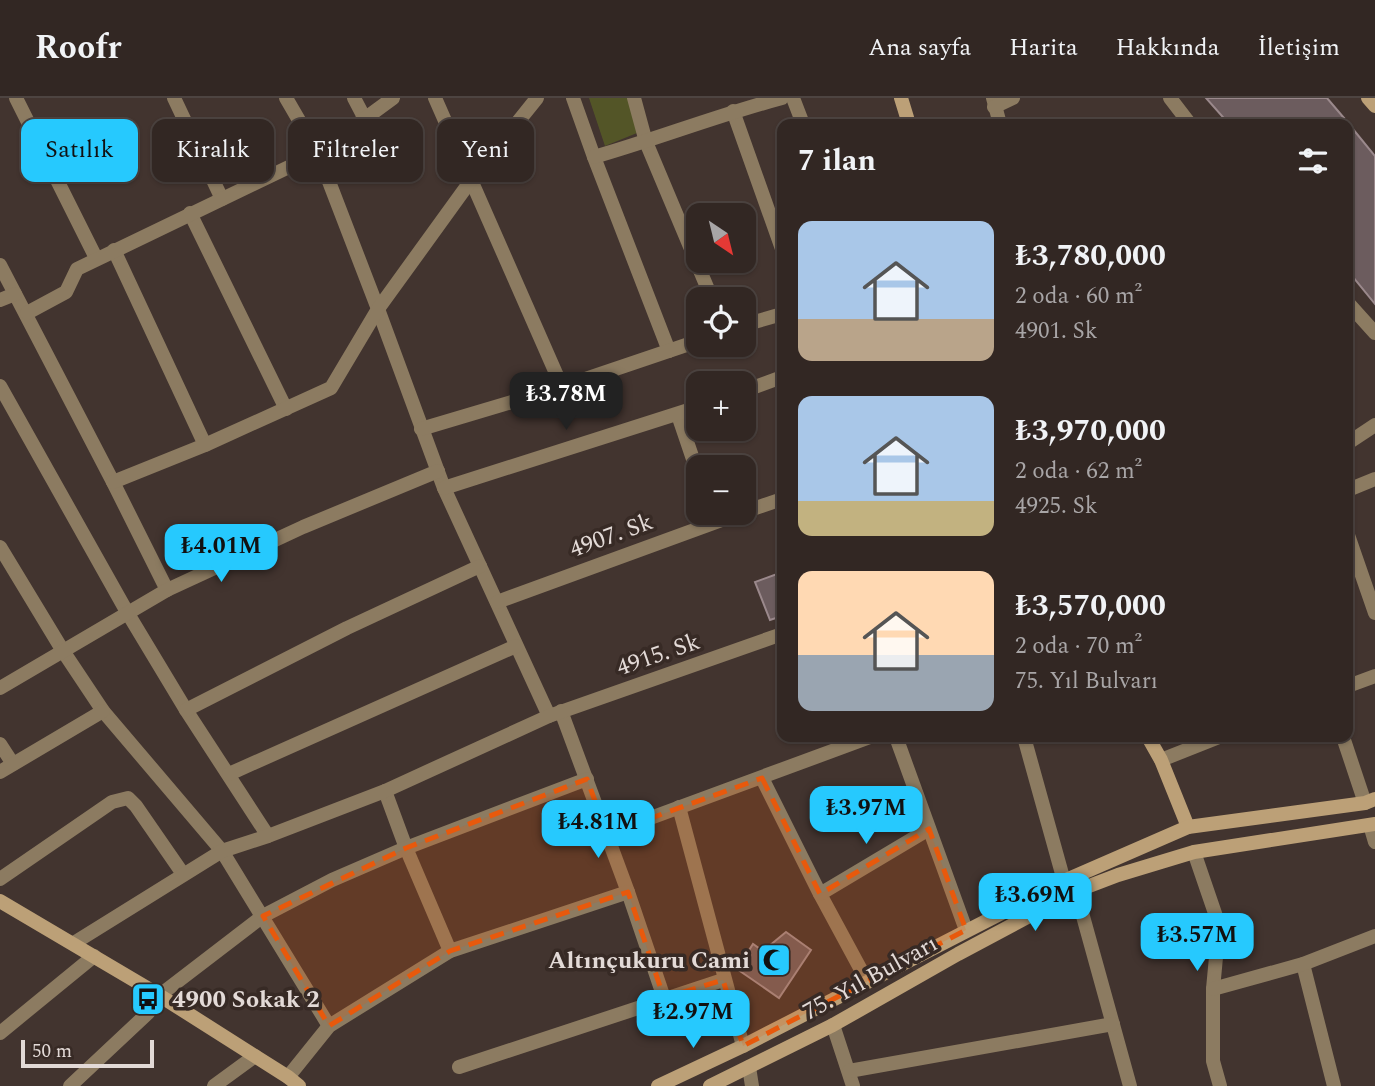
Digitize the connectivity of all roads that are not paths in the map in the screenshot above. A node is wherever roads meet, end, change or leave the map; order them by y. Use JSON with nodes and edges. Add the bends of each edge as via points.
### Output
{"nodes":[{"id":1,"x":16,"y":98,"type":"edge"},
{"id":2,"x":174,"y":98,"type":"edge"},
{"id":3,"x":286,"y":98,"type":"edge"},
{"id":4,"x":354,"y":98,"type":"edge"},
{"id":5,"x":393,"y":98,"type":"edge"},
{"id":6,"x":435,"y":98,"type":"edge"},
{"id":7,"x":537,"y":98,"type":"edge"},
{"id":8,"x":573,"y":98,"type":"edge"},
{"id":9,"x":634,"y":98,"type":"edge"},
{"id":10,"x":782,"y":98,"type":"edge"},
{"id":11,"x":793,"y":98,"type":"edge"},
{"id":12,"x":901,"y":98,"type":"edge"},
{"id":13,"x":1013,"y":98,"type":"edge"},
{"id":14,"x":1170,"y":98,"type":"edge"},
{"id":15,"x":1368,"y":98,"type":"edge"},
{"id":16,"x":993,"y":102,"type":"edge"},
{"id":17,"x":1375,"y":106,"type":"edge"},
{"id":18,"x":733,"y":111,"type":"junction"},
{"id":19,"x":298,"y":119,"type":"edge"},
{"id":20,"x":365,"y":119,"type":"joint"},
{"id":21,"x":445,"y":119,"type":"edge"},
{"id":22,"x":520,"y":119,"type":"edge"},
{"id":23,"x":801,"y":119,"type":"edge"},
{"id":24,"x":907,"y":119,"type":"edge"},
{"id":25,"x":998,"y":119,"type":"edge"},
{"id":26,"x":1186,"y":119,"type":"edge"},
{"id":27,"x":646,"y":142,"type":"junction"},
{"id":28,"x":594,"y":157,"type":"junction"},
{"id":29,"x":288,"y":167,"type":"edge"},
{"id":30,"x":329,"y":182,"type":"edge"},
{"id":31,"x":470,"y":182,"type":"edge"},
{"id":32,"x":473,"y":182,"type":"edge"},
{"id":33,"x":222,"y":199,"type":"junction"},
{"id":34,"x":190,"y":213,"type":"junction"},
{"id":35,"x":777,"y":235,"type":"edge"},
{"id":36,"x":114,"y":250,"type":"junction"},
{"id":37,"x":96,"y":258,"type":"junction"},
{"id":38,"x":0,"y":265,"type":"edge"},
{"id":39,"x":707,"y":287,"type":"edge"},
{"id":40,"x":15,"y":294,"type":"junction"},
{"id":41,"x":0,"y":300,"type":"edge"},
{"id":42,"x":379,"y":309,"type":"junction"},
{"id":43,"x":1353,"y":309,"type":"edge"},
{"id":44,"x":27,"y":313,"type":"junction"},
{"id":45,"x":777,"y":315,"type":"edge"},
{"id":46,"x":756,"y":322,"type":"edge"},
{"id":47,"x":1375,"y":333,"type":"edge"},
{"id":48,"x":686,"y":345,"type":"edge"},
{"id":49,"x":670,"y":351,"type":"junction"},
{"id":50,"x":777,"y":379,"type":"edge"},
{"id":51,"x":0,"y":386,"type":"edge"},
{"id":52,"x":562,"y":387,"type":"junction"},
{"id":53,"x":756,"y":387,"type":"edge"},
{"id":54,"x":286,"y":408,"type":"junction"},
{"id":55,"x":686,"y":412,"type":"edge"},
{"id":56,"x":678,"y":415,"type":"junction"},
{"id":57,"x":1375,"y":425,"type":"edge"},
{"id":58,"x":421,"y":429,"type":"junction"},
{"id":59,"x":1353,"y":440,"type":"edge"},
{"id":60,"x":205,"y":445,"type":"junction"},
{"id":61,"x":692,"y":455,"type":"edge"},
{"id":62,"x":438,"y":471,"type":"junction"},
{"id":63,"x":1375,"y":479,"type":"edge"},
{"id":64,"x":113,"y":482,"type":"junction"},
{"id":65,"x":444,"y":488,"type":"junction"},
{"id":66,"x":1353,"y":488,"type":"edge"},
{"id":67,"x":777,"y":501,"type":"edge"},
{"id":68,"x":756,"y":508,"type":"edge"},
{"id":69,"x":693,"y":525,"type":"edge"},
{"id":70,"x":1353,"y":545,"type":"edge"},
{"id":71,"x":0,"y":547,"type":"edge"},
{"id":72,"x":480,"y":566,"type":"junction"},
{"id":73,"x":1369,"y":578,"type":"edge"},
{"id":74,"x":167,"y":590,"type":"junction"},
{"id":75,"x":497,"y":602,"type":"junction"},
{"id":76,"x":127,"y":612,"type":"junction"},
{"id":77,"x":1375,"y":612,"type":"edge"},
{"id":78,"x":777,"y":636,"type":"edge"},
{"id":79,"x":516,"y":646,"type":"junction"},
{"id":80,"x":63,"y":651,"type":"junction"},
{"id":81,"x":1375,"y":676,"type":"edge"},
{"id":82,"x":1353,"y":684,"type":"edge"},
{"id":83,"x":0,"y":688,"type":"edge"},
{"id":84,"x":186,"y":710,"type":"junction"},
{"id":85,"x":103,"y":711,"type":"junction"},
{"id":86,"x":555,"y":714,"type":"junction"},
{"id":87,"x":857,"y":742,"type":"edge"},
{"id":88,"x":898,"y":742,"type":"edge"},
{"id":89,"x":1025,"y":742,"type":"edge"},
{"id":90,"x":1151,"y":742,"type":"edge"},
{"id":91,"x":1206,"y":742,"type":"edge"},
{"id":92,"x":1345,"y":742,"type":"edge"},
{"id":93,"x":0,"y":744,"type":"edge"},
{"id":94,"x":1161,"y":760,"type":"junction"},
{"id":95,"x":6,"y":768,"type":"edge"},
{"id":96,"x":229,"y":774,"type":"junction"},
{"id":97,"x":762,"y":778,"type":"junction"},
{"id":98,"x":587,"y":779,"type":"junction"},
{"id":99,"x":385,"y":791,"type":"junction"},
{"id":100,"x":1370,"y":801,"type":"edge"},
{"id":101,"x":679,"y":807,"type":"junction"},
{"id":102,"x":1373,"y":825,"type":"edge"},
{"id":103,"x":1188,"y":827,"type":"junction"},
{"id":104,"x":929,"y":829,"type":"junction"},
{"id":105,"x":607,"y":834,"type":"junction"},
{"id":106,"x":268,"y":836,"type":"junction"},
{"id":107,"x":1375,"y":842,"type":"edge"},
{"id":108,"x":406,"y":848,"type":"junction"},
{"id":109,"x":222,"y":851,"type":"junction"},
{"id":110,"x":1194,"y":852,"type":"junction"},
{"id":111,"x":183,"y":874,"type":"junction"},
{"id":112,"x":0,"y":879,"type":"edge"},
{"id":113,"x":1064,"y":881,"type":"junction"},
{"id":114,"x":1076,"y":891,"type":"junction"},
{"id":115,"x":628,"y":892,"type":"junction"},
{"id":116,"x":820,"y":894,"type":"junction"},
{"id":117,"x":0,"y":901,"type":"edge"},
{"id":118,"x":263,"y":916,"type":"junction"},
{"id":119,"x":966,"y":930,"type":"junction"},
{"id":120,"x":1375,"y":936,"type":"edge"},
{"id":121,"x":74,"y":943,"type":"junction"},
{"id":122,"x":450,"y":951,"type":"junction"},
{"id":123,"x":94,"y":956,"type":"junction"},
{"id":124,"x":1303,"y":964,"type":"junction"},
{"id":125,"x":723,"y":979,"type":"junction"},
{"id":126,"x":867,"y":981,"type":"junction"},
{"id":127,"x":1213,"y":989,"type":"junction"},
{"id":128,"x":160,"y":995,"type":"junction"},
{"id":129,"x":664,"y":998,"type":"junction"},
{"id":130,"x":148,"y":1013,"type":"dead end"},
{"id":131,"x":1113,"y":1024,"type":"junction"},
{"id":132,"x":833,"y":1025,"type":"junction"},
{"id":133,"x":329,"y":1026,"type":"junction"},
{"id":134,"x":0,"y":1033,"type":"edge"},
{"id":135,"x":743,"y":1046,"type":"junction"},
{"id":136,"x":255,"y":1056,"type":"junction"},
{"id":137,"x":459,"y":1067,"type":"dead end"},
{"id":138,"x":749,"y":1067,"type":"junction"},
{"id":139,"x":849,"y":1070,"type":"junction"},
{"id":140,"x":293,"y":1081,"type":"edge"},
{"id":141,"x":70,"y":1086,"type":"edge"},
{"id":142,"x":214,"y":1086,"type":"edge"},
{"id":143,"x":658,"y":1086,"type":"edge"},
{"id":144,"x":710,"y":1086,"type":"edge"},
{"id":145,"x":752,"y":1086,"type":"edge"},
{"id":146,"x":853,"y":1086,"type":"edge"},
{"id":147,"x":1130,"y":1086,"type":"edge"},
{"id":148,"x":1220,"y":1086,"type":"edge"},
{"id":149,"x":1334,"y":1086,"type":"edge"}],
"edges":[{"from":1,"to":37,"type":"street"},
{"from":2,"to":33,"type":"street"},
{"from":3,"to":19,"type":"street"},
{"from":4,"to":20,"type":"street"},
{"from":5,"to":20,"type":"street"},
{"from":6,"to":21,"type":"street"},
{"from":7,"to":22,"type":"street"},
{"from":8,"to":28,"type":"street"},
{"from":9,"to":27,"type":"street"},
{"from":10,"to":18,"type":"street"},
{"from":11,"to":23,"type":"street"},
{"from":12,"to":24,"type":"main road"},
{"from":13,"to":16,"type":"street"},
{"from":14,"to":26,"type":"street"},
{"from":15,"to":17,"type":"main road"},
{"from":16,"to":25,"type":"street"},
{"from":18,"to":27,"type":"street"},
{"from":18,"to":35,"type":"street"},
{"from":27,"to":28,"type":"street"},
{"from":27,"to":39,"type":"street"},
{"from":28,"to":49,"type":"street"},
{"from":29,"to":33,"type":"street"},
{"from":30,"to":42,"type":"street"},
{"from":31,"to":42,"type":"street"},
{"from":32,"to":52,"type":"street"},
{"from":33,"to":34,"type":"street"},
{"from":34,"to":36,"type":"street"},
{"from":34,"to":54,"type":"street"},
{"from":36,"to":37,"type":"street"},
{"from":36,"to":60,"type":"street"},
{"from":37,"to":44,"type":"street","via":[[77,269],[66,292]]},
{"from":38,"to":40,"type":"street"},
{"from":40,"to":41,"type":"street"},
{"from":40,"to":44,"type":"street"},
{"from":42,"to":54,"type":"street","via":[[331,388]]},
{"from":42,"to":58,"type":"street"},
{"from":43,"to":47,"type":"street"},
{"from":44,"to":64,"type":"street"},
{"from":45,"to":46,"type":"street"},
{"from":48,"to":49,"type":"street"},
{"from":49,"to":52,"type":"street"},
{"from":50,"to":53,"type":"street"},
{"from":51,"to":76,"type":"street"},
{"from":52,"to":58,"type":"street"},
{"from":54,"to":60,"type":"street"},
{"from":55,"to":56,"type":"street"},
{"from":56,"to":61,"type":"street"},
{"from":56,"to":65,"type":"street"},
{"from":57,"to":59,"type":"street"},
{"from":58,"to":62,"type":"street"},
{"from":60,"to":64,"type":"street"},
{"from":62,"to":65,"type":"street"},
{"from":62,"to":74,"type":"street"},
{"from":63,"to":66,"type":"street"},
{"from":64,"to":74,"type":"street"},
{"from":65,"to":72,"type":"street"},
{"from":67,"to":68,"type":"street","name":"4907. Sk"},
{"from":69,"to":75,"type":"street","name":"4907. Sk"},
{"from":70,"to":73,"type":"street"},
{"from":71,"to":80,"type":"street"},
{"from":72,"to":75,"type":"street"},
{"from":72,"to":84,"type":"street"},
{"from":73,"to":77,"type":"street"},
{"from":74,"to":76,"type":"street"},
{"from":75,"to":79,"type":"street"},
{"from":76,"to":80,"type":"street"},
{"from":76,"to":84,"type":"street"},
{"from":78,"to":86,"type":"street","name":"4915. Sk"},
{"from":79,"to":86,"type":"street"},
{"from":79,"to":96,"type":"street"},
{"from":80,"to":83,"type":"street"},
{"from":80,"to":85,"type":"street"},
{"from":81,"to":82,"type":"street"},
{"from":84,"to":96,"type":"street"},
{"from":85,"to":95,"type":"street"},
{"from":85,"to":109,"type":"street"},
{"from":86,"to":98,"type":"street"},
{"from":86,"to":99,"type":"street","name":"4915. Sk"},
{"from":87,"to":97,"type":"street"},
{"from":88,"to":104,"type":"street"},
{"from":89,"to":113,"type":"street"},
{"from":90,"to":94,"type":"main road"},
{"from":91,"to":94,"type":"street"},
{"from":92,"to":100,"type":"street"},
{"from":93,"to":95,"type":"street"},
{"from":94,"to":103,"type":"main road"},
{"from":96,"to":106,"type":"street"},
{"from":97,"to":101,"type":"street"},
{"from":97,"to":116,"type":"street"},
{"from":98,"to":105,"type":"street"},
{"from":98,"to":108,"type":"street"},
{"from":99,"to":106,"type":"street","name":"4915. Sk"},
{"from":99,"to":108,"type":"street"},
{"from":100,"to":103,"type":"main road","name":"75. Yıl Bulvarı"},
{"from":101,"to":105,"type":"street"},
{"from":101,"to":125,"type":"street"},
{"from":102,"to":107,"type":"street"},
{"from":102,"to":110,"type":"main road","name":"75. Yıl Bulvarı"},
{"from":103,"to":113,"type":"main road","name":"75. Yıl Bulvarı"},
{"from":104,"to":116,"type":"street"},
{"from":104,"to":119,"type":"street"},
{"from":105,"to":115,"type":"street"},
{"from":106,"to":109,"type":"street","name":"4915. Sk"},
{"from":108,"to":118,"type":"street"},
{"from":108,"to":122,"type":"street"},
{"from":109,"to":111,"type":"street","name":"4915. Sk"},
{"from":109,"to":118,"type":"street"},
{"from":110,"to":114,"type":"main road","name":"75. Yıl Bulvarı"},
{"from":110,"to":127,"type":"street","via":[[1219,925]]},
{"from":111,"to":112,"type":"street","via":[[128,798],[112,802]]},
{"from":111,"to":121,"type":"street","name":"4915. Sk"},
{"from":113,"to":119,"type":"main road","name":"75. Yıl Bulvarı"},
{"from":114,"to":131,"type":"street"},
{"from":114,"to":132,"type":"main road","name":"75. Yıl Bulvarı"},
{"from":115,"to":122,"type":"street"},
{"from":115,"to":129,"type":"street"},
{"from":116,"to":126,"type":"street"},
{"from":117,"to":121,"type":"main road"},
{"from":118,"to":128,"type":"street"},
{"from":118,"to":133,"type":"street"},
{"from":119,"to":126,"type":"main road","name":"75. Yıl Bulvarı"},
{"from":120,"to":124,"type":"street"},
{"from":121,"to":123,"type":"main road"},
{"from":122,"to":133,"type":"street"},
{"from":123,"to":128,"type":"main road"},
{"from":123,"to":134,"type":"street"},
{"from":124,"to":127,"type":"street"},
{"from":124,"to":149,"type":"street"},
{"from":125,"to":129,"type":"street"},
{"from":125,"to":135,"type":"street"},
{"from":126,"to":135,"type":"main road","name":"75. Yıl Bulvarı"},
{"from":127,"to":148,"type":"street","via":[[1213,1061]]},
{"from":128,"to":136,"type":"main road"},
{"from":129,"to":137,"type":"street"},
{"from":130,"to":141,"type":"street"},
{"from":131,"to":139,"type":"street"},
{"from":131,"to":147,"type":"street"},
{"from":132,"to":138,"type":"main road","name":"75. Yıl Bulvarı"},
{"from":132,"to":139,"type":"street"},
{"from":133,"to":140,"type":"street"},
{"from":135,"to":143,"type":"main road","name":"75. Yıl Bulvarı"},
{"from":136,"to":140,"type":"main road"},
{"from":136,"to":142,"type":"street"},
{"from":138,"to":144,"type":"main road","name":"75. Yıl Bulvarı"},
{"from":138,"to":145,"type":"street"},
{"from":139,"to":146,"type":"street"}]}
